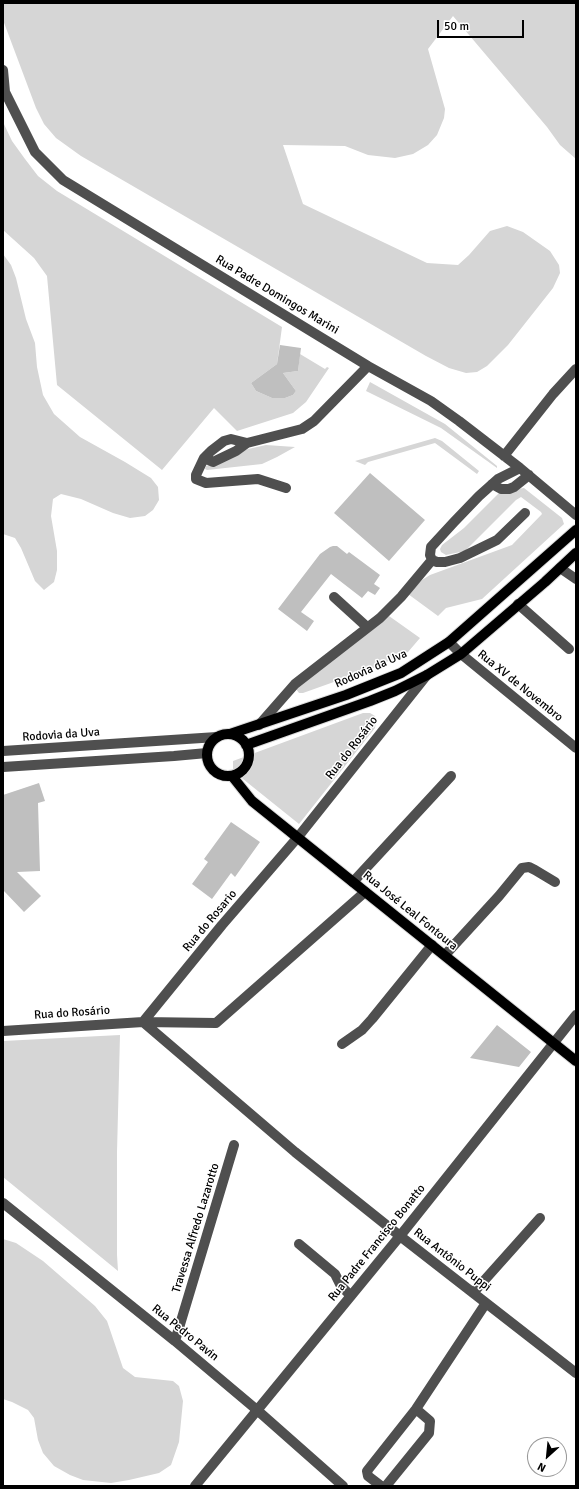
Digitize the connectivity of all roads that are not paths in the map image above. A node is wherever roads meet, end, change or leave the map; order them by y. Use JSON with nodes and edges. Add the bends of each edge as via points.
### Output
{"nodes":[{"id":1,"x":3,"y":70,"type":"edge"},
{"id":2,"x":4,"y":91,"type":"edge"},
{"id":3,"x":368,"y":366,"type":"junction"},
{"id":4,"x":576,"y":369,"type":"edge"},
{"id":5,"x":247,"y":443,"type":"junction"},
{"id":6,"x":504,"y":456,"type":"junction"},
{"id":7,"x":204,"y":458,"type":"junction"},
{"id":8,"x":520,"y":468,"type":"junction"},
{"id":9,"x":529,"y":475,"type":"junction"},
{"id":10,"x":492,"y":484,"type":"junction"},
{"id":11,"x":286,"y":488,"type":"dead end"},
{"id":12,"x":525,"y":513,"type":"dead end"},
{"id":13,"x":576,"y":515,"type":"edge"},
{"id":14,"x":576,"y":530,"type":"edge"},
{"id":15,"x":576,"y":553,"type":"edge"},
{"id":16,"x":432,"y":560,"type":"junction"},
{"id":17,"x":560,"y":568,"type":"junction"},
{"id":18,"x":576,"y":579,"type":"edge"},
{"id":19,"x":334,"y":596,"type":"dead end"},
{"id":20,"x":518,"y":604,"type":"junction"},
{"id":21,"x":367,"y":628,"type":"junction"},
{"id":22,"x":449,"y":642,"type":"junction"},
{"id":23,"x":569,"y":649,"type":"dead end"},
{"id":24,"x":461,"y":654,"type":"junction"},
{"id":25,"x":427,"y":675,"type":"junction"},
{"id":26,"x":259,"y":725,"type":"junction"},
{"id":27,"x":230,"y":734,"type":"junction"},
{"id":28,"x":217,"y":737,"type":"junction"},
{"id":29,"x":246,"y":745,"type":"junction"},
{"id":30,"x":576,"y":748,"type":"edge"},
{"id":31,"x":3,"y":751,"type":"edge"},
{"id":32,"x":207,"y":753,"type":"junction"},
{"id":33,"x":3,"y":767,"type":"edge"},
{"id":34,"x":232,"y":776,"type":"junction"},
{"id":35,"x":451,"y":776,"type":"dead end"},
{"id":36,"x":298,"y":837,"type":"junction"},
{"id":37,"x":353,"y":882,"type":"junction"},
{"id":38,"x":555,"y":882,"type":"dead end"},
{"id":39,"x":365,"y":892,"type":"junction"},
{"id":40,"x":432,"y":945,"type":"junction"},
{"id":41,"x":445,"y":955,"type":"junction"},
{"id":42,"x":576,"y":1015,"type":"edge"},
{"id":43,"x":142,"y":1022,"type":"junction"},
{"id":44,"x":3,"y":1031,"type":"edge"},
{"id":45,"x":553,"y":1043,"type":"junction"},
{"id":46,"x":342,"y":1044,"type":"dead end"},
{"id":47,"x":576,"y":1061,"type":"edge"},
{"id":48,"x":234,"y":1145,"type":"dead end"},
{"id":49,"x":4,"y":1206,"type":"edge"},
{"id":50,"x":540,"y":1218,"type":"dead end"},
{"id":51,"x":400,"y":1236,"type":"junction"},
{"id":52,"x":299,"y":1244,"type":"dead end"},
{"id":53,"x":473,"y":1293,"type":"junction"},
{"id":54,"x":351,"y":1296,"type":"junction"},
{"id":55,"x":486,"y":1303,"type":"junction"},
{"id":56,"x":175,"y":1341,"type":"junction"},
{"id":57,"x":576,"y":1373,"type":"edge"},
{"id":58,"x":416,"y":1409,"type":"junction"},
{"id":59,"x":257,"y":1410,"type":"junction"},
{"id":60,"x":195,"y":1486,"type":"edge"},
{"id":61,"x":343,"y":1486,"type":"edge"},
{"id":62,"x":381,"y":1486,"type":"edge"},
{"id":63,"x":386,"y":1486,"type":"edge"}],
"edges":[{"from":1,"to":2,"type":"street","name":"Rua Padre Domingos Marini"},
{"from":2,"to":3,"type":"street","name":"Rua Padre Domingos Marini","via":[[35,152],[63,180]]},
{"from":3,"to":5,"type":"street","via":[[314,422],[302,429]]},
{"from":3,"to":6,"type":"street","name":"Rua Padre Domingos Marini","via":[[431,401]]},
{"from":4,"to":6,"type":"street"},
{"from":5,"to":7,"type":"street","via":[[213,462]]},
{"from":5,"to":7,"type":"street","via":[[224,441]]},
{"from":6,"to":8,"type":"street","name":"Rua Padre Domingos Marini"},
{"from":7,"to":11,"type":"street","via":[[196,479],[206,483],[258,478]]},
{"from":8,"to":9,"type":"street","name":"Rua Padre Domingos Marini"},
{"from":8,"to":10,"type":"street"},
{"from":9,"to":10,"type":"street","via":[[514,488],[501,489]]},
{"from":9,"to":13,"type":"street","name":"Rua Padre Domingos Marini"},
{"from":10,"to":16,"type":"street","via":[[431,547]]},
{"from":12,"to":16,"type":"street","via":[[497,540],[460,558],[445,562]]},
{"from":14,"to":22,"type":"main road","name":"Rodovia da Uva"},
{"from":15,"to":17,"type":"main road"},
{"from":16,"to":21,"type":"street","via":[[401,597]]},
{"from":17,"to":18,"type":"street"},
{"from":17,"to":20,"type":"main road"},
{"from":19,"to":21,"type":"street"},
{"from":20,"to":23,"type":"street"},
{"from":20,"to":24,"type":"main road"},
{"from":21,"to":26,"type":"street","via":[[295,684]]},
{"from":22,"to":24,"type":"street","name":"Rua XV de Novembro"},
{"from":22,"to":26,"type":"main road","name":"Rodovia da Uva","via":[[401,672],[346,695]]},
{"from":24,"to":25,"type":"main road"},
{"from":24,"to":30,"type":"street","name":"Rua XV de Novembro"},
{"from":25,"to":29,"type":"main road","via":[[376,699]]},
{"from":25,"to":36,"type":"street","name":"Rua do Rosário"},
{"from":26,"to":27,"type":"main road","name":"Rodovia da Uva"},
{"from":27,"to":28,"type":"main road"},
{"from":27,"to":29,"type":"main road","via":[[242,739]]},
{"from":28,"to":31,"type":"street","name":"Rodovia da Uva"},
{"from":28,"to":32,"type":"main road"},
{"from":29,"to":34,"type":"main road","via":[[249,751],[247,764],[238,774]]},
{"from":32,"to":33,"type":"street"},
{"from":32,"to":34,"type":"main road","via":[[214,770],[225,776]]},
{"from":34,"to":36,"type":"main road","name":"Rua José Leal Fontoura","via":[[252,801]]},
{"from":35,"to":37,"type":"street"},
{"from":36,"to":37,"type":"main road","name":"Rua José Leal Fontoura"},
{"from":36,"to":43,"type":"street","name":"Rua do Rosario"},
{"from":37,"to":39,"type":"main road","name":"Rua José Leal Fontoura"},
{"from":38,"to":41,"type":"street","via":[[529,867],[522,868]]},
{"from":39,"to":40,"type":"main road","name":"Rua José Leal Fontoura"},
{"from":39,"to":43,"type":"street","name":"Rua do Rosário","via":[[216,1023]]},
{"from":40,"to":41,"type":"main road","name":"Rua José Leal Fontoura"},
{"from":40,"to":46,"type":"street","via":[[372,1019],[362,1030]]},
{"from":41,"to":45,"type":"main road","name":"Rua José Leal Fontoura"},
{"from":42,"to":45,"type":"street","name":"Rua Padre Francisco Bonatto"},
{"from":43,"to":44,"type":"street","name":"Rua do Rosário"},
{"from":43,"to":51,"type":"street","name":"Rua Antônio Puppi","via":[[295,1152]]},
{"from":45,"to":47,"type":"main road","name":"Rua José Leal Fontoura"},
{"from":45,"to":51,"type":"street","name":"Rua Padre Francisco Bonatto"},
{"from":48,"to":56,"type":"street","name":"Travessa Alfredo Lazarotto"},
{"from":49,"to":56,"type":"street","name":"Rua Pedro Pavin"},
{"from":50,"to":53,"type":"street"},
{"from":51,"to":53,"type":"street","name":"Rua Antônio Puppi"},
{"from":51,"to":54,"type":"street","name":"Rua Padre Francisco Bonatto"},
{"from":52,"to":54,"type":"street","via":[[335,1274],[341,1286]]},
{"from":53,"to":55,"type":"street","name":"Rua Antônio Puppi"},
{"from":54,"to":59,"type":"street","name":"Rua Padre Francisco Bonatto"},
{"from":55,"to":57,"type":"street","name":"Rua Antônio Puppi"},
{"from":55,"to":58,"type":"street"},
{"from":56,"to":59,"type":"street","name":"Rua Pedro Pavin"},
{"from":58,"to":62,"type":"street","via":[[367,1471],[368,1476]]},
{"from":58,"to":63,"type":"street","via":[[430,1421],[429,1433]]},
{"from":59,"to":60,"type":"street","name":"Rua Padre Francisco Bonatto"},
{"from":59,"to":61,"type":"street","name":"Rua Pedro Pavin"}]}
